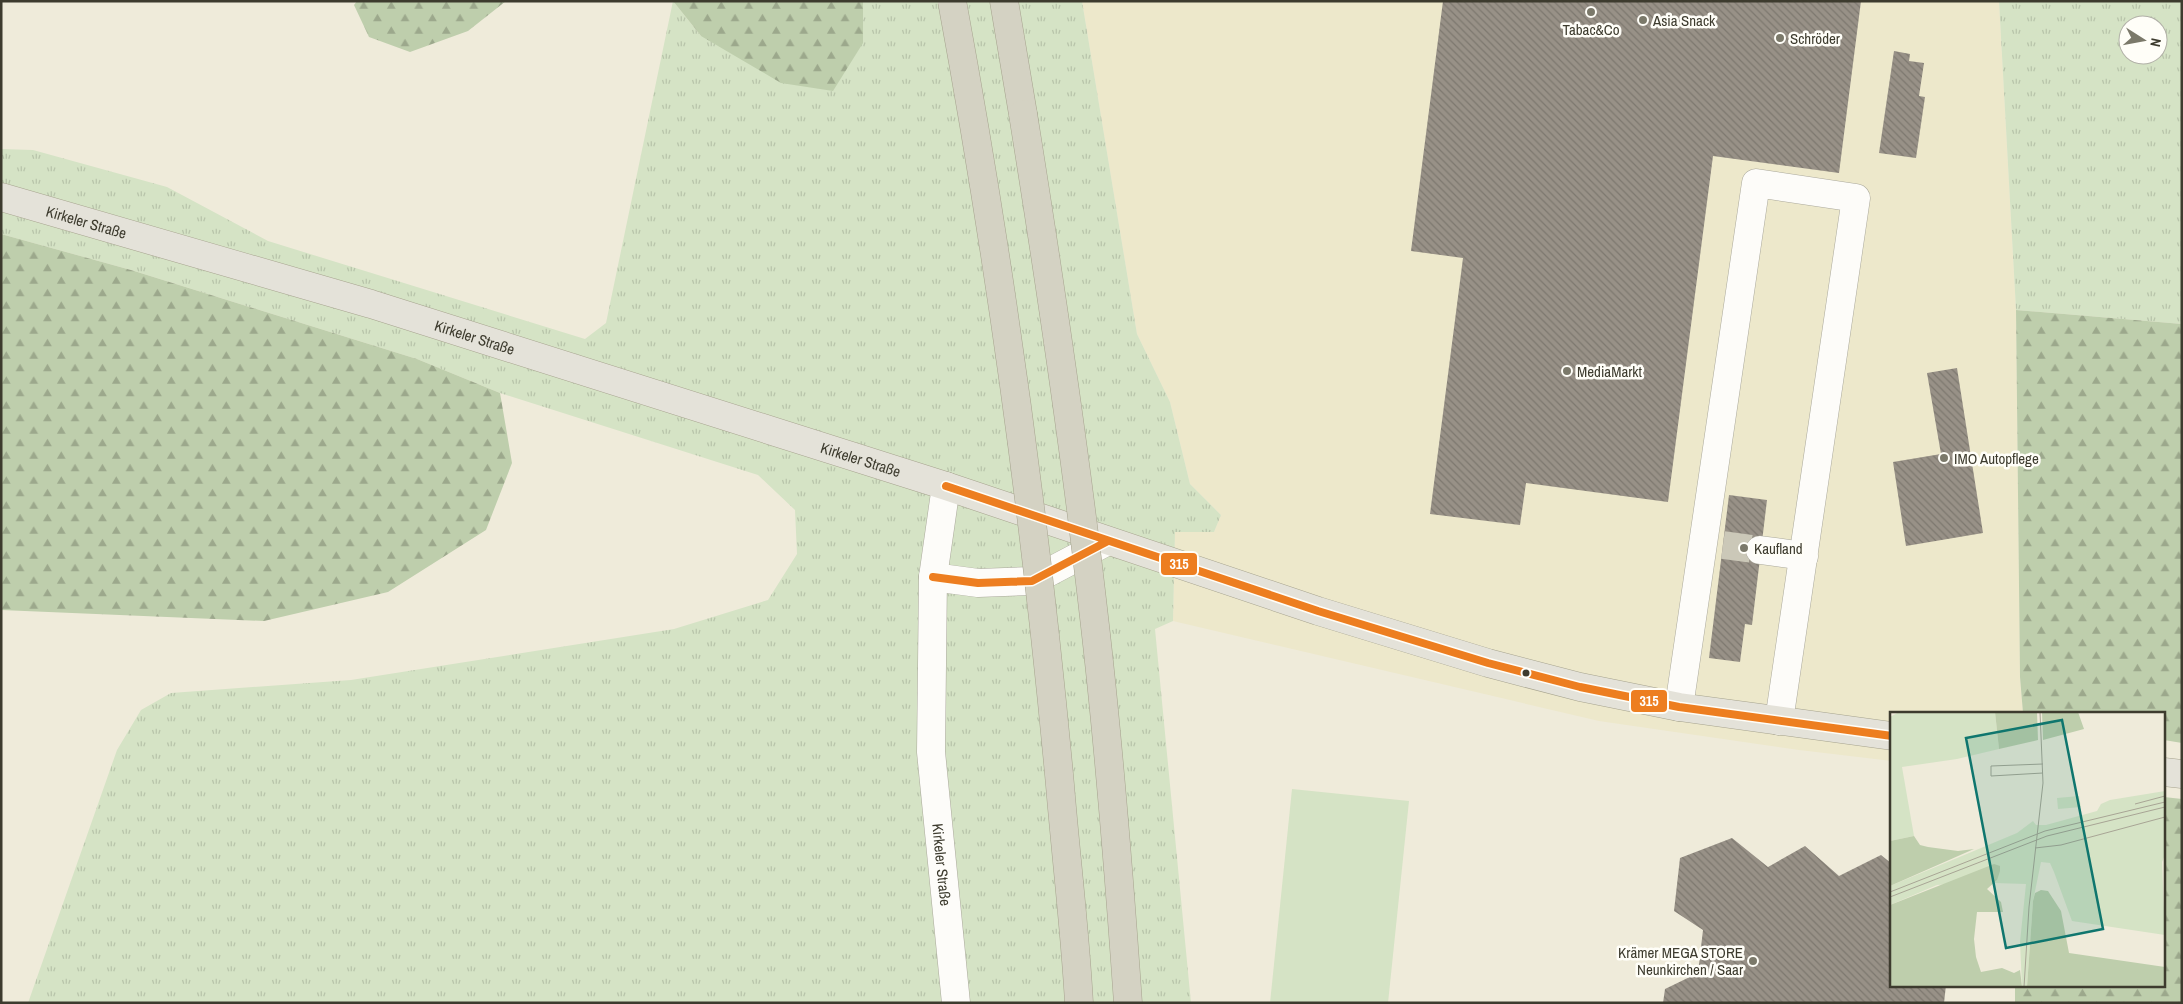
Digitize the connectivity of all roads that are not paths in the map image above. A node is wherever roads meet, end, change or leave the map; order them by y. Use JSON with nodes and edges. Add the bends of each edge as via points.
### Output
{"nodes":[{"id":1,"x":952,"y":1,"type":"edge"},
{"id":2,"x":1004,"y":1,"type":"edge"},
{"id":3,"x":1,"y":197,"type":"edge"},
{"id":4,"x":946,"y":486,"type":"junction"},
{"id":5,"x":1108,"y":541,"type":"junction"},
{"id":6,"x":1760,"y":550,"type":"tunnel mouth"},
{"id":7,"x":1804,"y":556,"type":"junction"},
{"id":8,"x":933,"y":577,"type":"junction"},
{"id":9,"x":1679,"y":707,"type":"junction"},
{"id":10,"x":1779,"y":721,"type":"junction"},
{"id":11,"x":1890,"y":736,"type":"edge"},
{"id":12,"x":2166,"y":772,"type":"edge"},
{"id":13,"x":2182,"y":774,"type":"edge"},
{"id":14,"x":956,"y":1003,"type":"edge"},
{"id":15,"x":1079,"y":1003,"type":"edge"},
{"id":16,"x":1128,"y":1003,"type":"edge"}],
"edges":[{"from":1,"to":15,"type":"highway","bridge":true,"via":[[976,131],[1008,345],[1045,626]]},
{"from":2,"to":16,"type":"highway","bridge":true,"via":[[1061,356],[1095,619]]},
{"from":3,"to":4,"type":"main road","name":"Kirkeler Straße","via":[[380,306]]},
{"from":4,"to":5,"type":"main road","name":"Kirkeler Straße"},
{"from":4,"to":8,"type":"lane","name":"Kirkeler Straße"},
{"from":5,"to":8,"type":"lane","via":[[1032,580],[978,583]]},
{"from":5,"to":9,"type":"main road","name":"Kirkeler Straße","via":[[1488,663],[1580,687]]},
{"from":6,"to":7,"type":"lane"},
{"from":7,"to":9,"type":"lane","via":[[1856,198],[1756,183],[1713,544]]},
{"from":7,"to":10,"type":"lane"},
{"from":8,"to":14,"type":"lane","name":"Kirkeler Straße","via":[[931,752]]},
{"from":9,"to":10,"type":"main road","name":"Kirkeler Straße"},
{"from":10,"to":11,"type":"main road","name":"Kirkeler Straße"},
{"from":12,"to":13,"type":"main road"}]}
